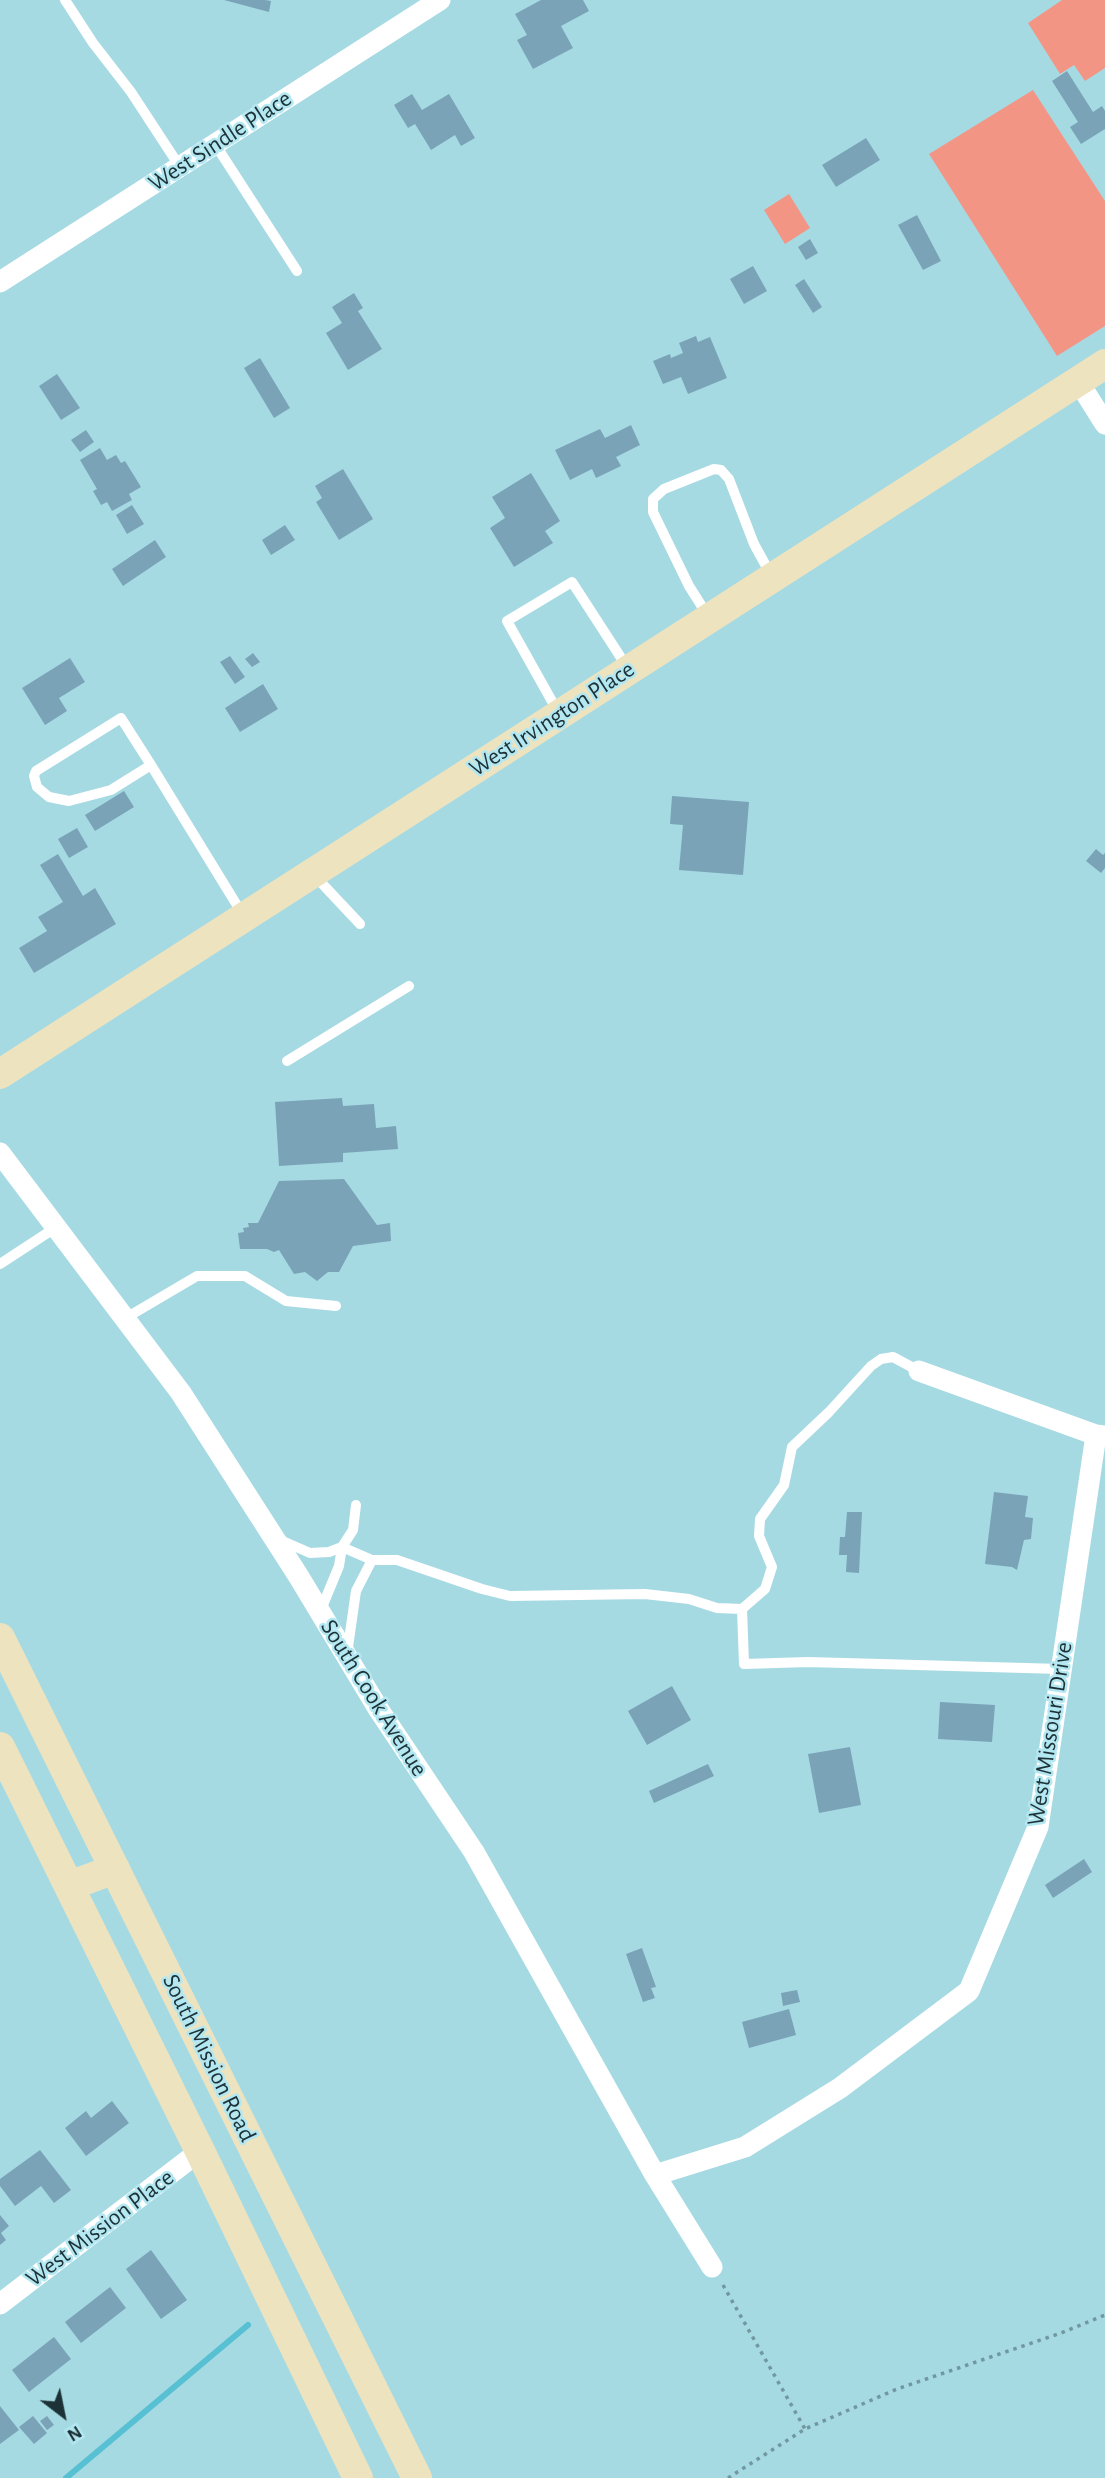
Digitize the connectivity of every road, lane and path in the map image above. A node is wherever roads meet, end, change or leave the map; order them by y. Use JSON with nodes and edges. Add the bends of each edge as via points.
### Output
{"nodes":[{"id":1,"x":65,"y":0,"type":"edge"},
{"id":2,"x":440,"y":0,"type":"edge"},
{"id":3,"x":215,"y":144,"type":"junction"},
{"id":4,"x":180,"y":167,"type":"junction"},
{"id":5,"x":297,"y":271,"type":"dead end"},
{"id":6,"x":0,"y":282,"type":"edge"},
{"id":7,"x":1105,"y":364,"type":"edge"},
{"id":8,"x":1078,"y":381,"type":"junction"},
{"id":9,"x":1105,"y":424,"type":"edge"},
{"id":10,"x":772,"y":577,"type":"junction"},
{"id":11,"x":709,"y":618,"type":"junction"},
{"id":12,"x":629,"y":670,"type":"junction"},
{"id":13,"x":559,"y":714,"type":"junction"},
{"id":14,"x":151,"y":765,"type":"junction"},
{"id":15,"x":313,"y":873,"type":"junction"},
{"id":16,"x":244,"y":917,"type":"junction"},
{"id":17,"x":360,"y":924,"type":"dead end"},
{"id":18,"x":409,"y":986,"type":"dead end"},
{"id":19,"x":287,"y":1061,"type":"dead end"},
{"id":20,"x":0,"y":1074,"type":"edge"},
{"id":21,"x":0,"y":1153,"type":"edge"},
{"id":22,"x":55,"y":1228,"type":"junction"},
{"id":23,"x":0,"y":1264,"type":"edge"},
{"id":24,"x":336,"y":1306,"type":"dead end"},
{"id":25,"x":124,"y":1319,"type":"junction"},
{"id":26,"x":919,"y":1371,"type":"joint"},
{"id":27,"x":1101,"y":1435,"type":"edge"},
{"id":28,"x":356,"y":1506,"type":"dead end"},
{"id":29,"x":274,"y":1537,"type":"junction"},
{"id":30,"x":342,"y":1547,"type":"junction"},
{"id":31,"x":372,"y":1560,"type":"junction"},
{"id":32,"x":742,"y":1609,"type":"junction"},
{"id":33,"x":320,"y":1612,"type":"junction"},
{"id":34,"x":0,"y":1637,"type":"edge"},
{"id":35,"x":346,"y":1657,"type":"junction"},
{"id":36,"x":1061,"y":1669,"type":"junction"},
{"id":37,"x":0,"y":1747,"type":"edge"},
{"id":38,"x":115,"y":1869,"type":"junction"},
{"id":39,"x":69,"y":1886,"type":"junction"},
{"id":40,"x":200,"y":2151,"type":"junction"},
{"id":41,"x":655,"y":2175,"type":"junction"},
{"id":42,"x":712,"y":2267,"type":"joint"},
{"id":43,"x":0,"y":2304,"type":"edge"},
{"id":44,"x":1105,"y":2315,"type":"edge"},
{"id":45,"x":805,"y":2429,"type":"junction"},
{"id":46,"x":358,"y":2478,"type":"edge"},
{"id":47,"x":416,"y":2478,"type":"edge"},
{"id":48,"x":728,"y":2478,"type":"edge"}],
"edges":[{"from":1,"to":4,"type":"lane"},
{"from":2,"to":3,"type":"street","name":"West Sindle Place"},
{"from":3,"to":4,"type":"street","name":"West Sindle Place"},
{"from":3,"to":5,"type":"lane"},
{"from":4,"to":6,"type":"street","name":"West Sindle Place"},
{"from":7,"to":8,"type":"main road","name":"West Irvington Place"},
{"from":8,"to":9,"type":"street"},
{"from":8,"to":10,"type":"main road","name":"West Irvington Place"},
{"from":10,"to":11,"type":"main road","name":"West Irvington Place"},
{"from":10,"to":11,"type":"lane","via":[[721,470],[664,489],[653,499],[653,512]]},
{"from":11,"to":12,"type":"main road","name":"West Irvington Place"},
{"from":12,"to":13,"type":"main road","name":"West Irvington Place"},
{"from":12,"to":13,"type":"lane","via":[[572,582],[507,621]]},
{"from":13,"to":15,"type":"main road","name":"West Irvington Place"},
{"from":14,"to":14,"type":"lane","via":[[121,718],[34,776],[37,787],[49,797],[69,801],[111,790]]},
{"from":14,"to":16,"type":"lane"},
{"from":15,"to":16,"type":"main road","name":"West Irvington Place"},
{"from":15,"to":17,"type":"lane"},
{"from":16,"to":20,"type":"main road","name":"West Irvington Place"},
{"from":18,"to":19,"type":"lane"},
{"from":21,"to":22,"type":"street","name":"South Cook Avenue"},
{"from":22,"to":23,"type":"lane"},
{"from":22,"to":25,"type":"street","name":"South Cook Avenue"},
{"from":24,"to":25,"type":"lane","via":[[286,1301],[245,1276],[197,1276]]},
{"from":25,"to":29,"type":"street","name":"South Cook Avenue","via":[[181,1394]]},
{"from":26,"to":27,"type":"street"},
{"from":26,"to":32,"type":"lane","via":[[893,1357],[881,1359],[792,1447],[784,1485],[760,1519],[759,1536],[772,1567],[765,1589]]},
{"from":27,"to":36,"type":"street","name":"West Missouri Drive"},
{"from":28,"to":30,"type":"lane","via":[[353,1530]]},
{"from":29,"to":30,"type":"lane","via":[[310,1553]]},
{"from":29,"to":33,"type":"street","name":"South Cook Avenue"},
{"from":30,"to":31,"type":"lane"},
{"from":30,"to":33,"type":"lane"},
{"from":31,"to":32,"type":"lane","via":[[397,1560],[510,1596],[645,1594]]},
{"from":31,"to":35,"type":"lane","via":[[356,1591]]},
{"from":32,"to":36,"type":"lane","via":[[744,1664]]},
{"from":33,"to":35,"type":"street","name":"South Cook Avenue"},
{"from":34,"to":38,"type":"main road","name":"South Mission Road"},
{"from":35,"to":41,"type":"street","name":"South Cook Avenue","via":[[474,1852]]},
{"from":36,"to":41,"type":"street","name":"West Missouri Drive","via":[[1038,1827],[970,1991],[840,2088],[746,2147]]},
{"from":37,"to":39,"type":"main road","name":"South Mission Road"},
{"from":38,"to":39,"type":"main road"},
{"from":38,"to":47,"type":"main road","name":"South Mission Road"},
{"from":39,"to":40,"type":"main road","name":"South Mission Road"},
{"from":40,"to":43,"type":"street","name":"West Mission Place"},
{"from":40,"to":46,"type":"main road","name":"South Mission Road"},
{"from":41,"to":42,"type":"street","name":"South Cook Avenue"},
{"from":42,"to":45,"type":"path"},
{"from":44,"to":45,"type":"path","via":[[897,2389]]},
{"from":45,"to":48,"type":"path"}]}
